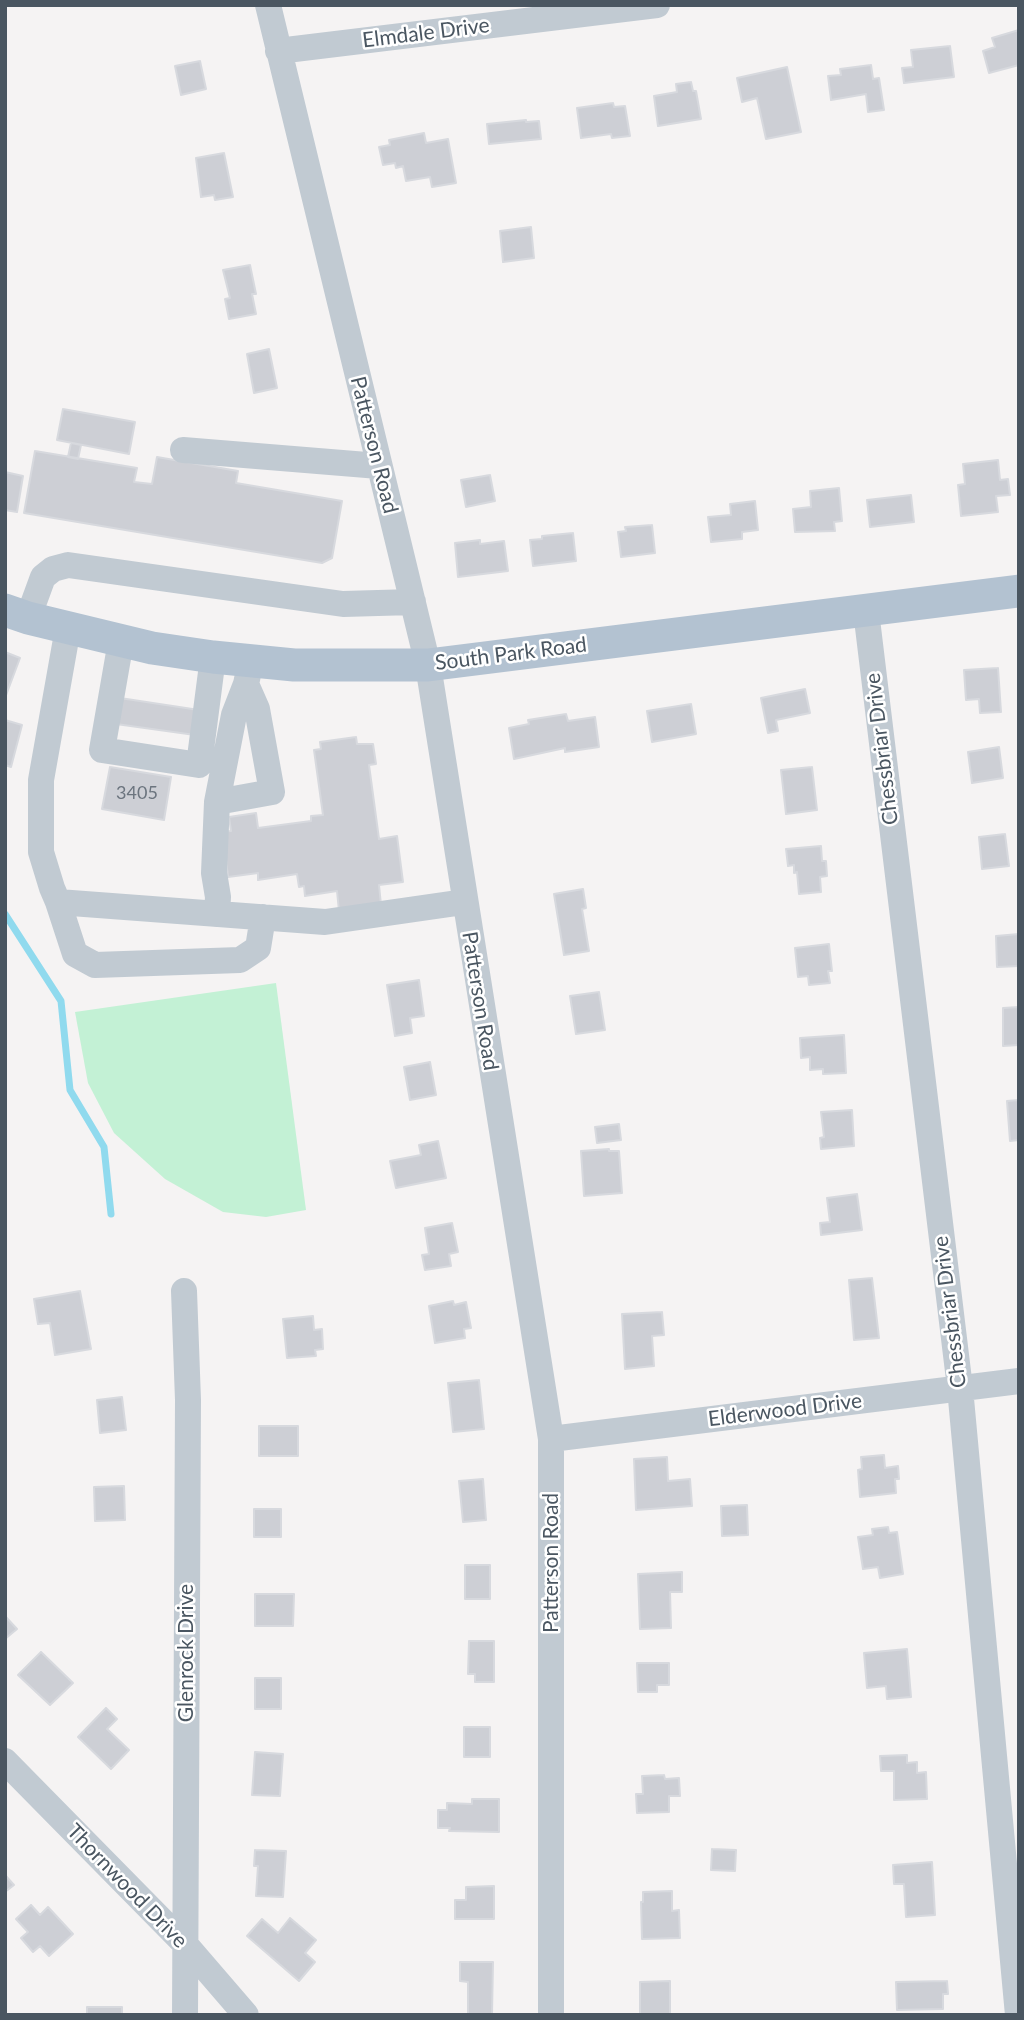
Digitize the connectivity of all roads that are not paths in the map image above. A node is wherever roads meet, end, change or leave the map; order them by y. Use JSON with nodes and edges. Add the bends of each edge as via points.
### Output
{"nodes":[{"id":1,"x":268,"y":5,"type":"edge"},
{"id":2,"x":657,"y":5,"type":"edge"},
{"id":3,"x":278,"y":51,"type":"junction"},
{"id":4,"x":183,"y":450,"type":"dead end"},
{"id":5,"x":379,"y":466,"type":"junction"},
{"id":6,"x":1019,"y":591,"type":"edge"},
{"id":7,"x":412,"y":602,"type":"junction"},
{"id":8,"x":866,"y":611,"type":"junction"},
{"id":9,"x":17,"y":614,"type":"edge"},
{"id":10,"x":68,"y":628,"type":"junction"},
{"id":11,"x":121,"y":641,"type":"junction"},
{"id":12,"x":213,"y":657,"type":"junction"},
{"id":13,"x":428,"y":664,"type":"junction"},
{"id":14,"x":249,"y":673,"type":"junction"},
{"id":15,"x":217,"y":802,"type":"junction"},
{"id":16,"x":58,"y":902,"type":"junction"},
{"id":17,"x":464,"y":902,"type":"junction"},
{"id":18,"x":217,"y":914,"type":"junction"},
{"id":19,"x":263,"y":917,"type":"junction"},
{"id":20,"x":184,"y":1292,"type":"dead end"},
{"id":21,"x":1019,"y":1381,"type":"edge"},
{"id":22,"x":960,"y":1388,"type":"junction"},
{"id":23,"x":551,"y":1439,"type":"junction"},
{"id":24,"x":5,"y":1761,"type":"edge"},
{"id":25,"x":184,"y":1943,"type":"junction"},
{"id":26,"x":185,"y":2015,"type":"edge"},
{"id":27,"x":246,"y":2015,"type":"edge"},
{"id":28,"x":551,"y":2015,"type":"edge"},
{"id":29,"x":1018,"y":2015,"type":"edge"}],
"edges":[{"from":1,"to":3,"type":"street","name":"Patterson Road"},
{"from":2,"to":3,"type":"street","name":"Elmdale Drive"},
{"from":3,"to":5,"type":"street","name":"Patterson Road"},
{"from":4,"to":5,"type":"street"},
{"from":5,"to":7,"type":"street","name":"Patterson Road"},
{"from":6,"to":8,"type":"main road","name":"South Park Road"},
{"from":7,"to":9,"type":"street","via":[[343,604],[68,565],[43,577]]},
{"from":7,"to":13,"type":"street","name":"Patterson Road"},
{"from":8,"to":13,"type":"main road","name":"South Park Road"},
{"from":8,"to":22,"type":"street","name":"Chessbriar Drive"},
{"from":9,"to":10,"type":"main road","name":"South Park Road"},
{"from":10,"to":11,"type":"main road","name":"South Park Road"},
{"from":10,"to":16,"type":"street","via":[[41,780],[41,852]]},
{"from":11,"to":12,"type":"main road","name":"South Park Road"},
{"from":11,"to":12,"type":"street","via":[[102,750],[199,765]]},
{"from":12,"to":14,"type":"main road","name":"South Park Road"},
{"from":13,"to":14,"type":"main road","name":"South Park Road","via":[[294,665]]},
{"from":13,"to":17,"type":"street","name":"Patterson Road"},
{"from":14,"to":15,"type":"street","via":[[234,715]]},
{"from":14,"to":15,"type":"street","via":[[272,792]]},
{"from":15,"to":18,"type":"street"},
{"from":16,"to":18,"type":"street"},
{"from":16,"to":19,"type":"street","via":[[75,954],[95,965],[240,960],[258,948]]},
{"from":17,"to":19,"type":"street","via":[[325,922]]},
{"from":17,"to":23,"type":"street","name":"Patterson Road"},
{"from":18,"to":19,"type":"street"},
{"from":20,"to":25,"type":"street","name":"Glenrock Drive","via":[[188,1400]]},
{"from":21,"to":22,"type":"street","name":"Elderwood Drive"},
{"from":22,"to":23,"type":"street","name":"Elderwood Drive"},
{"from":22,"to":29,"type":"street","name":"Chessbriar Drive"},
{"from":23,"to":28,"type":"street","name":"Patterson Road"},
{"from":24,"to":25,"type":"street","name":"Thornwood Drive"},
{"from":25,"to":26,"type":"street","name":"Glenrock Drive"},
{"from":25,"to":27,"type":"street","name":"Thornwood Drive"}]}
